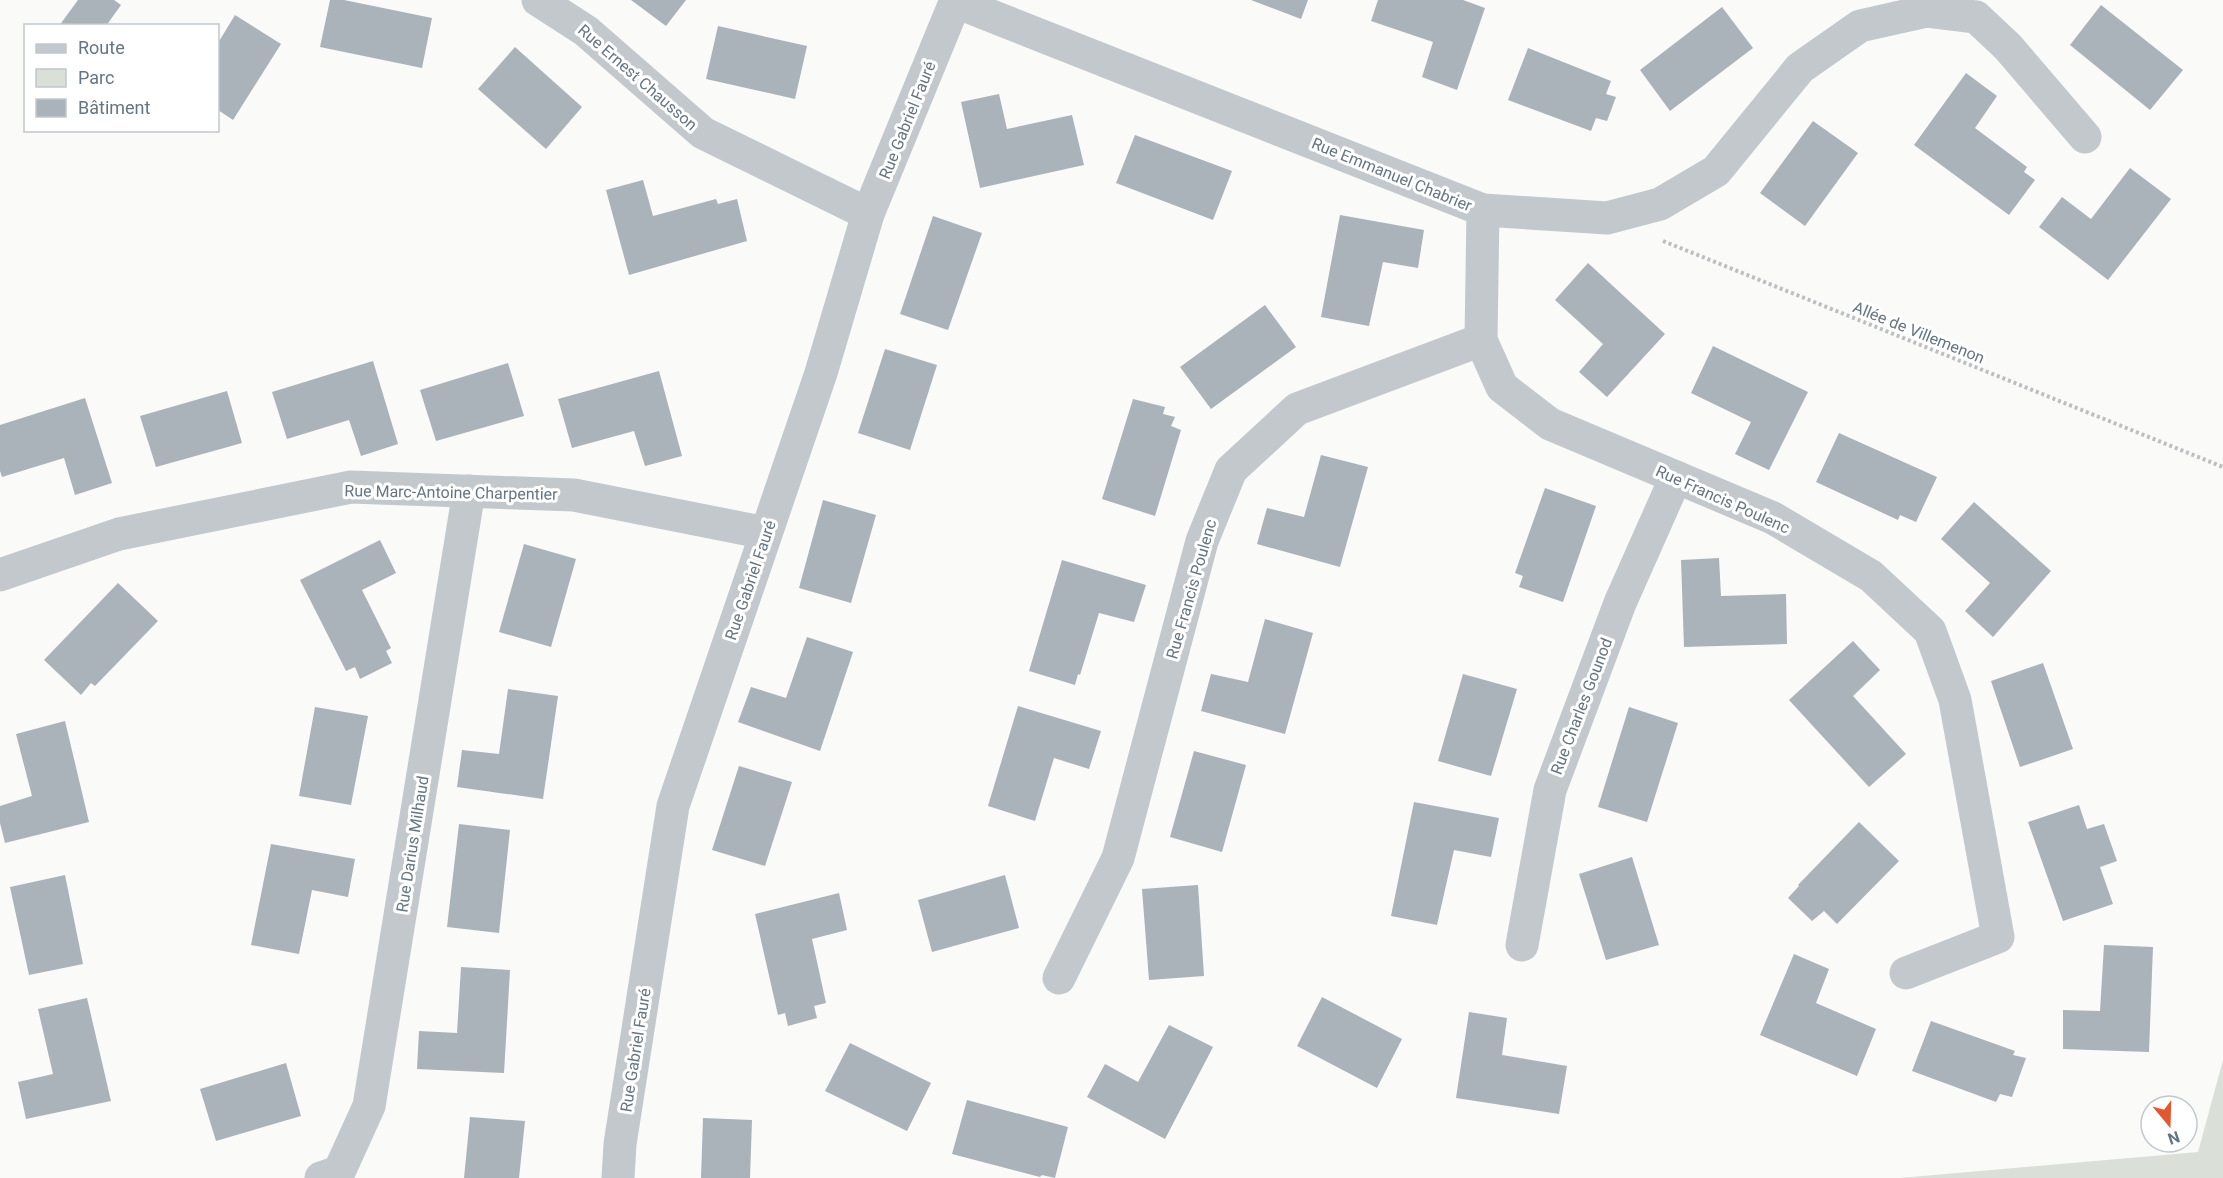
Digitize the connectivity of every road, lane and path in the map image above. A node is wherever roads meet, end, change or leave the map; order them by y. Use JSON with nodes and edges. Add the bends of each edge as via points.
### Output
{"nodes":[{"id":1,"x":538,"y":0,"type":"edge"},
{"id":2,"x":956,"y":1,"type":"edge"},
{"id":3,"x":2085,"y":137,"type":"dead end"},
{"id":4,"x":1483,"y":210,"type":"junction"},
{"id":5,"x":868,"y":214,"type":"junction"},
{"id":6,"x":1662,"y":240,"type":"dead end"},
{"id":7,"x":1481,"y":340,"type":"junction"},
{"id":8,"x":2223,"y":467,"type":"edge"},
{"id":9,"x":1676,"y":477,"type":"junction"},
{"id":10,"x":469,"y":491,"type":"junction"},
{"id":11,"x":766,"y":534,"type":"junction"},
{"id":12,"x":0,"y":575,"type":"edge"},
{"id":13,"x":1522,"y":945,"type":"dead end"},
{"id":14,"x":1906,"y":973,"type":"dead end"},
{"id":15,"x":1059,"y":978,"type":"dead end"},
{"id":16,"x":321,"y":1178,"type":"edge"},
{"id":17,"x":618,"y":1178,"type":"edge"}],
"edges":[{"from":1,"to":5,"type":"street","name":"Rue Ernest Chausson","via":[[586,31],[703,133]]},
{"from":2,"to":4,"type":"street","name":"Rue Emmanuel Chabrier"},
{"from":2,"to":5,"type":"street","name":"Rue Gabriel Fauré"},
{"from":3,"to":4,"type":"street","name":"Rue Emmanuel Chabrier","via":[[2008,47],[1976,17],[1927,11],[1860,26],[1800,68],[1716,171],[1660,204],[1607,218]]},
{"from":4,"to":7,"type":"street","name":"Rue Francis Poulenc"},
{"from":5,"to":11,"type":"street","name":"Rue Gabriel Fauré","via":[[821,373]]},
{"from":6,"to":8,"type":"path","name":"Allée de Villemenon"},
{"from":7,"to":9,"type":"street","name":"Rue Francis Poulenc","via":[[1503,387],[1550,424]]},
{"from":7,"to":15,"type":"street","name":"Rue Francis Poulenc","via":[[1297,409],[1231,470],[1202,541],[1118,858]]},
{"from":9,"to":13,"type":"street","name":"Rue Charles Gounod","via":[[1620,603],[1550,790]]},
{"from":9,"to":14,"type":"street","name":"Rue Francis Poulenc","via":[[1773,518],[1871,576],[1930,631],[1955,700],[1998,937]]},
{"from":10,"to":11,"type":"street","name":"Rue Marc-Antoine Charpentier","via":[[574,495]]},
{"from":10,"to":12,"type":"street","name":"Rue Marc-Antoine Charpentier","via":[[351,487],[119,534]]},
{"from":10,"to":16,"type":"street","name":"Rue Darius Milhaud","via":[[369,1106],[339,1172]]},
{"from":11,"to":17,"type":"street","name":"Rue Gabriel Fauré","via":[[673,806]]}]}
